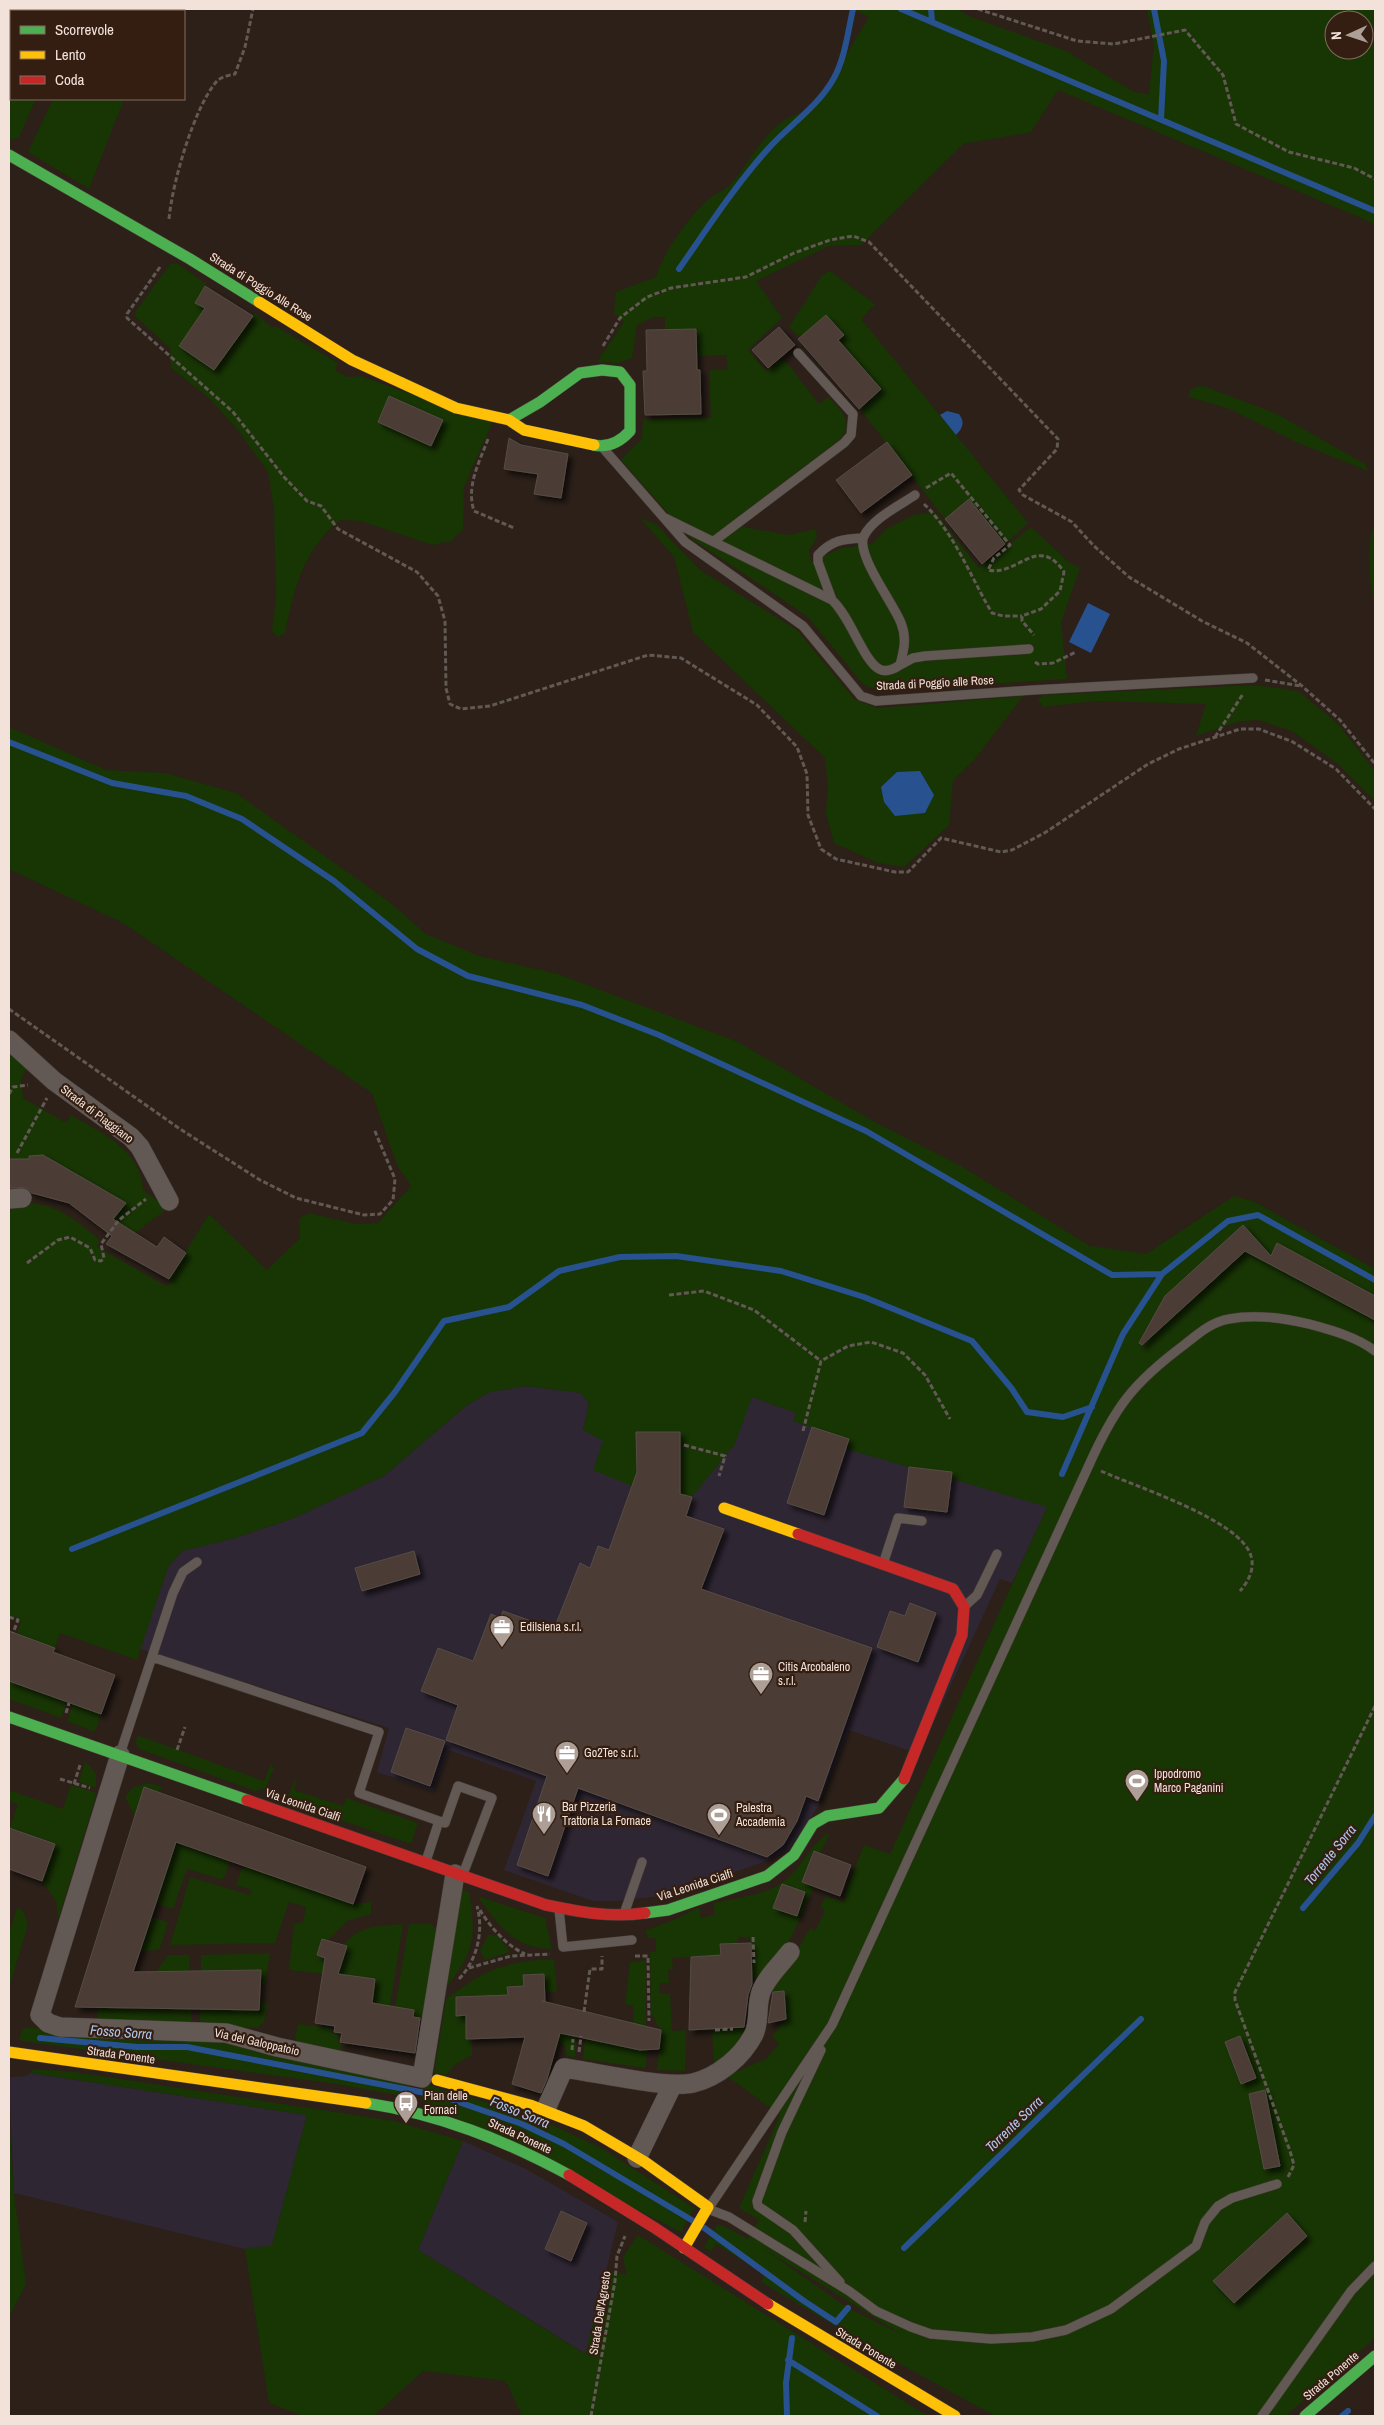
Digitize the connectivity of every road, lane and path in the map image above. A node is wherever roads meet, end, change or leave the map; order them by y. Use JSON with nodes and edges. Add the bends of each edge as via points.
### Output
{"nodes":[{"id":1,"x":253,"y":9,"type":"edge"},
{"id":2,"x":978,"y":9,"type":"edge"},
{"id":3,"x":9,"y":155,"type":"edge"},
{"id":4,"x":1375,"y":179,"type":"edge"},
{"id":5,"x":152,"y":238,"type":"junction"},
{"id":6,"x":171,"y":250,"type":"junction"},
{"id":7,"x":798,"y":353,"type":"dead end"},
{"id":8,"x":580,"y":374,"type":"junction"},
{"id":9,"x":497,"y":417,"type":"junction"},
{"id":10,"x":509,"y":420,"type":"junction"},
{"id":11,"x":601,"y":446,"type":"junction"},
{"id":12,"x":915,"y":495,"type":"junction"},
{"id":13,"x":663,"y":517,"type":"junction"},
{"id":14,"x":514,"y":528,"type":"dead end"},
{"id":15,"x":863,"y":538,"type":"junction"},
{"id":16,"x":714,"y":541,"type":"junction"},
{"id":17,"x":832,"y":600,"type":"junction"},
{"id":18,"x":1022,"y":616,"type":"junction"},
{"id":19,"x":1030,"y":649,"type":"junction"},
{"id":20,"x":1076,"y":652,"type":"dead end"},
{"id":21,"x":900,"y":665,"type":"junction"},
{"id":22,"x":1253,"y":678,"type":"junction"},
{"id":23,"x":1302,"y":686,"type":"junction"},
{"id":24,"x":1214,"y":737,"type":"junction"},
{"id":25,"x":1375,"y":764,"type":"edge"},
{"id":26,"x":1375,"y":809,"type":"edge"},
{"id":27,"x":9,"y":1009,"type":"edge"},
{"id":28,"x":9,"y":1040,"type":"edge"},
{"id":29,"x":54,"y":1081,"type":"junction"},
{"id":30,"x":374,"y":1129,"type":"dead end"},
{"id":31,"x":17,"y":1153,"type":"dead end"},
{"id":32,"x":165,"y":1193,"type":"joint"},
{"id":33,"x":27,"y":1263,"type":"dead end"},
{"id":34,"x":669,"y":1295,"type":"dead end"},
{"id":35,"x":1375,"y":1351,"type":"edge"},
{"id":36,"x":821,"y":1361,"type":"junction"},
{"id":37,"x":950,"y":1419,"type":"dead end"},
{"id":38,"x":803,"y":1431,"type":"dead end"},
{"id":39,"x":684,"y":1445,"type":"dead end"},
{"id":40,"x":1089,"y":1465,"type":"junction"},
{"id":41,"x":719,"y":1476,"type":"dead end"},
{"id":42,"x":724,"y":1508,"type":"dead end"},
{"id":43,"x":922,"y":1521,"type":"dead end"},
{"id":44,"x":997,"y":1554,"type":"dead end"},
{"id":45,"x":197,"y":1562,"type":"dead end"},
{"id":46,"x":883,"y":1564,"type":"junction"},
{"id":47,"x":1240,"y":1591,"type":"dead end"},
{"id":48,"x":964,"y":1607,"type":"junction"},
{"id":49,"x":9,"y":1617,"type":"edge"},
{"id":50,"x":13,"y":1633,"type":"dead end"},
{"id":51,"x":152,"y":1657,"type":"junction"},
{"id":52,"x":1375,"y":1706,"type":"edge"},
{"id":53,"x":9,"y":1717,"type":"edge"},
{"id":54,"x":185,"y":1728,"type":"dead end"},
{"id":55,"x":175,"y":1754,"type":"dead end"},
{"id":56,"x":120,"y":1755,"type":"junction"},
{"id":57,"x":83,"y":1756,"type":"dead end"},
{"id":58,"x":60,"y":1779,"type":"dead end"},
{"id":59,"x":74,"y":1784,"type":"junction"},
{"id":60,"x":99,"y":1791,"type":"dead end"},
{"id":61,"x":439,"y":1821,"type":"junction"},
{"id":62,"x":642,"y":1862,"type":"dead end"},
{"id":63,"x":425,"y":1863,"type":"junction"},
{"id":64,"x":459,"y":1876,"type":"junction"},
{"id":65,"x":475,"y":1898,"type":"dead end"},
{"id":66,"x":477,"y":1905,"type":"junction"},
{"id":67,"x":559,"y":1909,"type":"junction"},
{"id":68,"x":623,"y":1916,"type":"junction"},
{"id":69,"x":632,"y":1940,"type":"joint"},
{"id":70,"x":790,"y":1952,"type":"dead end"},
{"id":71,"x":526,"y":1954,"type":"junction"},
{"id":72,"x":556,"y":1954,"type":"dead end"},
{"id":73,"x":470,"y":1968,"type":"junction"},
{"id":74,"x":599,"y":1969,"type":"dead end"},
{"id":75,"x":457,"y":1982,"type":"dead end"},
{"id":76,"x":584,"y":2012,"type":"dead end"},
{"id":77,"x":649,"y":2021,"type":"dead end"},
{"id":78,"x":832,"y":2025,"type":"junction"},
{"id":79,"x":9,"y":2052,"type":"edge"},
{"id":80,"x":437,"y":2080,"type":"dead end"},
{"id":81,"x":672,"y":2084,"type":"junction"},
{"id":82,"x":545,"y":2111,"type":"junction"},
{"id":83,"x":637,"y":2158,"type":"junction"},
{"id":84,"x":1277,"y":2184,"type":"joint"},
{"id":85,"x":706,"y":2212,"type":"junction"},
{"id":86,"x":634,"y":2214,"type":"junction"},
{"id":87,"x":684,"y":2248,"type":"junction"},
{"id":88,"x":1375,"y":2266,"type":"edge"},
{"id":89,"x":849,"y":2291,"type":"junction"},
{"id":90,"x":1375,"y":2356,"type":"edge"},
{"id":91,"x":591,"y":2416,"type":"edge"},
{"id":92,"x":955,"y":2416,"type":"edge"},
{"id":93,"x":1262,"y":2416,"type":"edge"},
{"id":94,"x":1305,"y":2416,"type":"edge"}],
"edges":[{"from":1,"to":5,"type":"path","via":[[235,74],[218,79],[204,102],[177,173],[169,221]]},
{"from":2,"to":4,"type":"path","via":[[1077,41],[1114,44],[1186,30],[1223,75],[1236,124],[1289,152],[1354,168]]},
{"from":3,"to":5,"type":"street","name":"Strada di Poggio Alle Rose"},
{"from":5,"to":6,"type":"street","name":"Strada di Poggio Alle Rose"},
{"from":6,"to":9,"type":"street","name":"Strada di Poggio Alle Rose","via":[[352,360],[456,408]]},
{"from":6,"to":24,"type":"path","via":[[127,318],[233,412],[306,501],[322,506],[338,529],[417,572],[438,596],[445,621],[446,688],[450,704],[461,709],[490,706],[648,655],[681,658],[757,705],[797,747],[807,774],[808,814],[821,849],[836,859],[894,872],[908,872],[941,838],[1001,852],[1012,850],[1046,832],[1148,764]]},
{"from":7,"to":16,"type":"lane","via":[[853,414],[850,435],[844,443]]},
{"from":8,"to":10,"type":"street"},
{"from":8,"to":11,"type":"street","via":[[602,370],[620,372],[630,385],[630,430],[620,442]]},
{"from":8,"to":23,"type":"path","via":[[596,357],[620,318],[647,297],[671,288],[746,277],[794,253],[830,240],[853,236],[869,242],[1058,439],[1057,449],[1019,490],[1023,495],[1072,522],[1129,578],[1246,643]]},
{"from":9,"to":10,"type":"street","name":"Strada di Poggio Alle Rose"},
{"from":9,"to":14,"type":"path","via":[[471,486],[470,499],[474,511]]},
{"from":10,"to":11,"type":"street","name":"Strada di Poggio Alle Rose","via":[[524,430]]},
{"from":11,"to":13,"type":"lane","name":"Strada di Poggio alle Rose"},
{"from":12,"to":15,"type":"lane","via":[[871,526]]},
{"from":12,"to":18,"type":"path","via":[[960,551],[992,612],[1003,616]]},
{"from":12,"to":18,"type":"path","via":[[951,473],[1010,545],[994,558],[988,570],[995,572],[1042,555],[1057,562],[1064,572],[1060,591],[1041,610]]},
{"from":13,"to":16,"type":"lane"},
{"from":13,"to":22,"type":"lane","name":"Strada di Poggio alle Rose","via":[[685,542],[803,626],[861,696],[876,701]]},
{"from":15,"to":17,"type":"lane","via":[[837,540],[818,555]]},
{"from":15,"to":21,"type":"lane","via":[[863,550],[871,569],[902,624],[905,644]]},
{"from":16,"to":17,"type":"lane"},
{"from":17,"to":21,"type":"lane","via":[[842,609],[879,670],[892,671]]},
{"from":18,"to":19,"type":"path","via":[[1026,626],[1034,632],[1035,642]]},
{"from":19,"to":20,"type":"path","via":[[1030,657],[1038,664],[1053,663]]},
{"from":19,"to":21,"type":"lane","via":[[925,656],[912,658]]},
{"from":22,"to":23,"type":"path"},
{"from":22,"to":24,"type":"path"},
{"from":23,"to":25,"type":"path","via":[[1340,720]]},
{"from":24,"to":26,"type":"path","via":[[1240,729],[1259,729],[1293,742],[1336,769]]},
{"from":27,"to":30,"type":"path","via":[[180,1129],[260,1180],[296,1198],[364,1215],[380,1214],[393,1200],[395,1179]]},
{"from":28,"to":29,"type":"street","name":"Strada di Piaggiano"},
{"from":29,"to":31,"type":"path"},
{"from":29,"to":32,"type":"street","name":"Strada di Piaggiano","via":[[131,1137],[140,1147]]},
{"from":32,"to":33,"type":"path","via":[[151,1196],[119,1220],[101,1244],[104,1258],[100,1261],[96,1260],[90,1248],[70,1237],[58,1240]]},
{"from":34,"to":36,"type":"path","via":[[704,1291],[754,1310]]},
{"from":35,"to":40,"type":"lane","via":[[1351,1338],[1293,1321],[1229,1319],[1208,1326],[1154,1367],[1124,1399]]},
{"from":36,"to":37,"type":"path","via":[[848,1346],[871,1342],[903,1353],[925,1375]]},
{"from":36,"to":38,"type":"path"},
{"from":39,"to":41,"type":"path","via":[[725,1456]]},
{"from":40,"to":47,"type":"path","via":[[1192,1510],[1244,1544],[1251,1556],[1251,1571]]},
{"from":40,"to":78,"type":"lane"},
{"from":42,"to":46,"type":"street"},
{"from":43,"to":46,"type":"lane","via":[[898,1518]]},
{"from":44,"to":48,"type":"lane","via":[[977,1595]]},
{"from":45,"to":51,"type":"lane","via":[[190,1565],[178,1582]]},
{"from":46,"to":48,"type":"street","via":[[953,1589]]},
{"from":48,"to":68,"type":"street","name":"Via Leonida Cialfi","via":[[962,1635],[902,1783],[879,1808],[826,1816],[813,1824],[794,1855],[767,1876],[668,1910]]},
{"from":49,"to":50,"type":"path","via":[[18,1620]]},
{"from":51,"to":56,"type":"lane"},
{"from":51,"to":61,"type":"lane","via":[[379,1732],[359,1793]]},
{"from":52,"to":84,"type":"path","via":[[1236,1992],[1235,2000],[1294,2165],[1288,2178]]},
{"from":53,"to":56,"type":"street","name":"Via Leonida Cialfi"},
{"from":54,"to":55,"type":"path"},
{"from":56,"to":63,"type":"street","name":"Via Leonida Cialfi"},
{"from":56,"to":64,"type":"street","name":"Via del Galoppatoio","via":[[40,2014],[48,2023],[60,2027],[226,2033],[422,2078]]},
{"from":57,"to":59,"type":"path"},
{"from":58,"to":59,"type":"path"},
{"from":59,"to":60,"type":"path"},
{"from":61,"to":63,"type":"lane"},
{"from":61,"to":64,"type":"lane","via":[[445,1823],[458,1786],[492,1798]]},
{"from":62,"to":68,"type":"lane"},
{"from":63,"to":64,"type":"street","name":"Via Leonida Cialfi"},
{"from":64,"to":67,"type":"street","name":"Via Leonida Cialfi"},
{"from":65,"to":66,"type":"path"},
{"from":66,"to":71,"type":"path","via":[[498,1933]]},
{"from":66,"to":73,"type":"path","via":[[481,1920],[478,1945]]},
{"from":67,"to":68,"type":"street","name":"Via Leonida Cialfi"},
{"from":67,"to":69,"type":"lane","via":[[563,1947]]},
{"from":69,"to":77,"type":"path","via":[[633,1956],[648,1956]]},
{"from":70,"to":81,"type":"street","via":[[762,1990],[758,2024],[744,2049],[727,2067],[710,2077],[692,2083]]},
{"from":71,"to":72,"type":"path"},
{"from":71,"to":73,"type":"path"},
{"from":73,"to":75,"type":"path"},
{"from":74,"to":76,"type":"path","via":[[590,1969]]},
{"from":78,"to":85,"type":"lane"},
{"from":78,"to":89,"type":"lane","via":[[782,2132],[757,2201],[758,2206],[804,2240]]},
{"from":79,"to":86,"type":"street","name":"Strada Ponente","via":[[360,2102],[437,2118],[508,2144]]},
{"from":80,"to":82,"type":"street"},
{"from":81,"to":82,"type":"street","via":[[564,2068]]},
{"from":81,"to":83,"type":"street"},
{"from":82,"to":83,"type":"street","via":[[595,2132]]},
{"from":83,"to":85,"type":"street","via":[[704,2202]]},
{"from":84,"to":89,"type":"lane","via":[[1232,2198],[1218,2206],[1205,2222],[1196,2246],[1111,2309],[1066,2330],[1032,2337],[991,2339],[931,2334],[876,2311]]},
{"from":85,"to":87,"type":"street"},
{"from":85,"to":89,"type":"lane","via":[[730,2217]]},
{"from":86,"to":87,"type":"street","name":"Strada Ponente"},
{"from":86,"to":91,"type":"path","name":"Strada Dell'Agresto","via":[[617,2256]]},
{"from":87,"to":92,"type":"street","name":"Strada Ponente","via":[[858,2359]]},
{"from":88,"to":93,"type":"lane","via":[[1351,2291]]},
{"from":90,"to":94,"type":"street","name":"Strada Ponente"}]}
